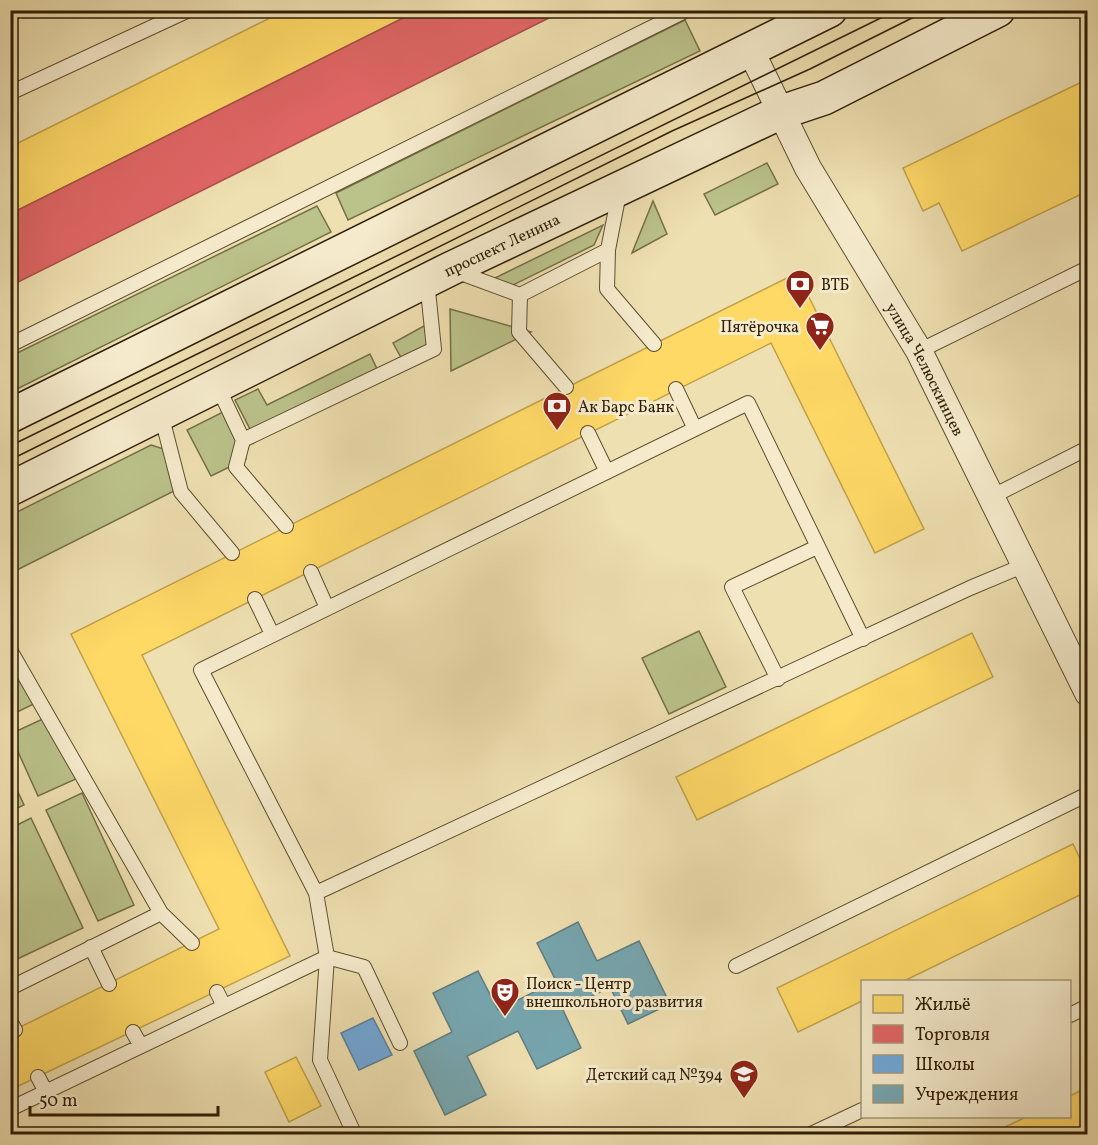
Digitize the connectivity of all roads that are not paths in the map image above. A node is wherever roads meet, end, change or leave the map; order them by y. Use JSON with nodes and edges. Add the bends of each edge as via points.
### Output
{"nodes":[{"id":1,"x":189,"y":10,"type":"edge"},
{"id":2,"x":687,"y":10,"type":"edge"},
{"id":3,"x":830,"y":10,"type":"edge"},
{"id":4,"x":998,"y":10,"type":"edge"},
{"id":5,"x":750,"y":51,"type":"junction"},
{"id":6,"x":10,"y":93,"type":"edge"},
{"id":7,"x":779,"y":113,"type":"junction"},
{"id":8,"x":620,"y":188,"type":"junction"},
{"id":9,"x":608,"y":250,"type":"junction"},
{"id":10,"x":1088,"y":268,"type":"edge"},
{"id":11,"x":439,"y":274,"type":"junction"},
{"id":12,"x":520,"y":295,"type":"junction"},
{"id":13,"x":654,"y":344,"type":"dead end"},
{"id":14,"x":10,"y":345,"type":"edge"},
{"id":15,"x":919,"y":351,"type":"junction"},
{"id":16,"x":217,"y":385,"type":"junction"},
{"id":17,"x":566,"y":387,"type":"dead end"},
{"id":18,"x":676,"y":389,"type":"dead end"},
{"id":19,"x":161,"y":413,"type":"junction"},
{"id":20,"x":10,"y":416,"type":"edge"},
{"id":21,"x":695,"y":429,"type":"junction"},
{"id":22,"x":588,"y":433,"type":"dead end"},
{"id":23,"x":243,"y":440,"type":"junction"},
{"id":24,"x":1088,"y":448,"type":"edge"},
{"id":25,"x":607,"y":472,"type":"junction"},
{"id":26,"x":10,"y":489,"type":"edge"},
{"id":27,"x":991,"y":497,"type":"junction"},
{"id":28,"x":286,"y":526,"type":"dead end"},
{"id":29,"x":818,"y":547,"type":"junction"},
{"id":30,"x":232,"y":553,"type":"dead end"},
{"id":31,"x":1025,"y":565,"type":"junction"},
{"id":32,"x":310,"y":572,"type":"dead end"},
{"id":33,"x":255,"y":599,"type":"dead end"},
{"id":34,"x":327,"y":608,"type":"junction"},
{"id":35,"x":272,"y":634,"type":"junction"},
{"id":36,"x":863,"y":639,"type":"junction"},
{"id":37,"x":10,"y":650,"type":"edge"},
{"id":38,"x":778,"y":679,"type":"junction"},
{"id":39,"x":1088,"y":693,"type":"edge"},
{"id":40,"x":1088,"y":794,"type":"edge"},
{"id":41,"x":316,"y":893,"type":"junction"},
{"id":42,"x":162,"y":913,"type":"junction"},
{"id":43,"x":192,"y":943,"type":"dead end"},
{"id":44,"x":91,"y":947,"type":"junction"},
{"id":45,"x":327,"y":957,"type":"junction"},
{"id":46,"x":736,"y":966,"type":"dead end"},
{"id":47,"x":109,"y":984,"type":"dead end"},
{"id":48,"x":10,"y":988,"type":"edge"},
{"id":49,"x":217,"y":992,"type":"dead end"},
{"id":50,"x":224,"y":1006,"type":"junction"},
{"id":51,"x":1088,"y":1006,"type":"edge"},
{"id":52,"x":1071,"y":1014,"type":"edge"},
{"id":53,"x":134,"y":1032,"type":"dead end"},
{"id":54,"x":400,"y":1042,"type":"dead end"},
{"id":55,"x":141,"y":1046,"type":"junction"},
{"id":56,"x":38,"y":1077,"type":"dead end"},
{"id":57,"x":46,"y":1092,"type":"junction"},
{"id":58,"x":10,"y":1109,"type":"edge"},
{"id":59,"x":861,"y":1110,"type":"edge"},
{"id":60,"x":345,"y":1134,"type":"edge"},
{"id":61,"x":811,"y":1134,"type":"edge"}],
"edges":[{"from":1,"to":6,"type":"lane"},
{"from":2,"to":14,"type":"lane"},
{"from":3,"to":5,"type":"main road"},
{"from":4,"to":7,"type":"main road","name":"проспект Ленина","via":[[824,98]]},
{"from":5,"to":7,"type":"street","name":"улица Челюскинцев"},
{"from":5,"to":20,"type":"main road"},
{"from":7,"to":8,"type":"main road","name":"проспект Ленина"},
{"from":7,"to":15,"type":"street","name":"улица Челюскинцев"},
{"from":8,"to":9,"type":"lane"},
{"from":8,"to":11,"type":"main road","name":"проспект Ленина"},
{"from":9,"to":12,"type":"lane"},
{"from":9,"to":13,"type":"lane","via":[[608,289]]},
{"from":10,"to":15,"type":"lane"},
{"from":11,"to":12,"type":"lane"},
{"from":11,"to":16,"type":"main road","name":"проспект Ленина"},
{"from":11,"to":23,"type":"lane","via":[[434,349]]},
{"from":12,"to":17,"type":"lane","via":[[519,332]]},
{"from":15,"to":27,"type":"street","name":"улица Челюскинцев"},
{"from":16,"to":19,"type":"main road","name":"проспект Ленина"},
{"from":16,"to":23,"type":"lane"},
{"from":18,"to":21,"type":"lane"},
{"from":19,"to":26,"type":"main road","name":"проспект Ленина"},
{"from":19,"to":30,"type":"lane","via":[[181,492]]},
{"from":21,"to":25,"type":"lane"},
{"from":21,"to":29,"type":"lane","via":[[748,403]]},
{"from":22,"to":25,"type":"lane"},
{"from":23,"to":28,"type":"lane","via":[[236,466]]},
{"from":24,"to":27,"type":"lane"},
{"from":25,"to":34,"type":"lane"},
{"from":27,"to":31,"type":"street","name":"улица Челюскинцев"},
{"from":29,"to":36,"type":"lane"},
{"from":29,"to":38,"type":"lane","via":[[732,587]]},
{"from":31,"to":36,"type":"lane"},
{"from":31,"to":39,"type":"street","name":"улица Челюскинцев"},
{"from":32,"to":34,"type":"lane"},
{"from":33,"to":35,"type":"lane"},
{"from":34,"to":35,"type":"lane"},
{"from":35,"to":41,"type":"lane","via":[[201,670]]},
{"from":36,"to":38,"type":"lane"},
{"from":37,"to":42,"type":"lane"},
{"from":38,"to":41,"type":"lane"},
{"from":40,"to":46,"type":"lane"},
{"from":41,"to":45,"type":"lane"},
{"from":42,"to":43,"type":"lane"},
{"from":42,"to":44,"type":"lane"},
{"from":44,"to":47,"type":"lane"},
{"from":44,"to":48,"type":"lane"},
{"from":45,"to":50,"type":"lane"},
{"from":45,"to":54,"type":"lane","via":[[364,967]]},
{"from":45,"to":60,"type":"lane","via":[[320,1060],[353,1131]]},
{"from":49,"to":50,"type":"lane"},
{"from":50,"to":55,"type":"lane"},
{"from":51,"to":52,"type":"lane"},
{"from":53,"to":55,"type":"lane"},
{"from":55,"to":57,"type":"lane"},
{"from":56,"to":57,"type":"lane"},
{"from":57,"to":58,"type":"lane"},
{"from":59,"to":61,"type":"lane"}]}
